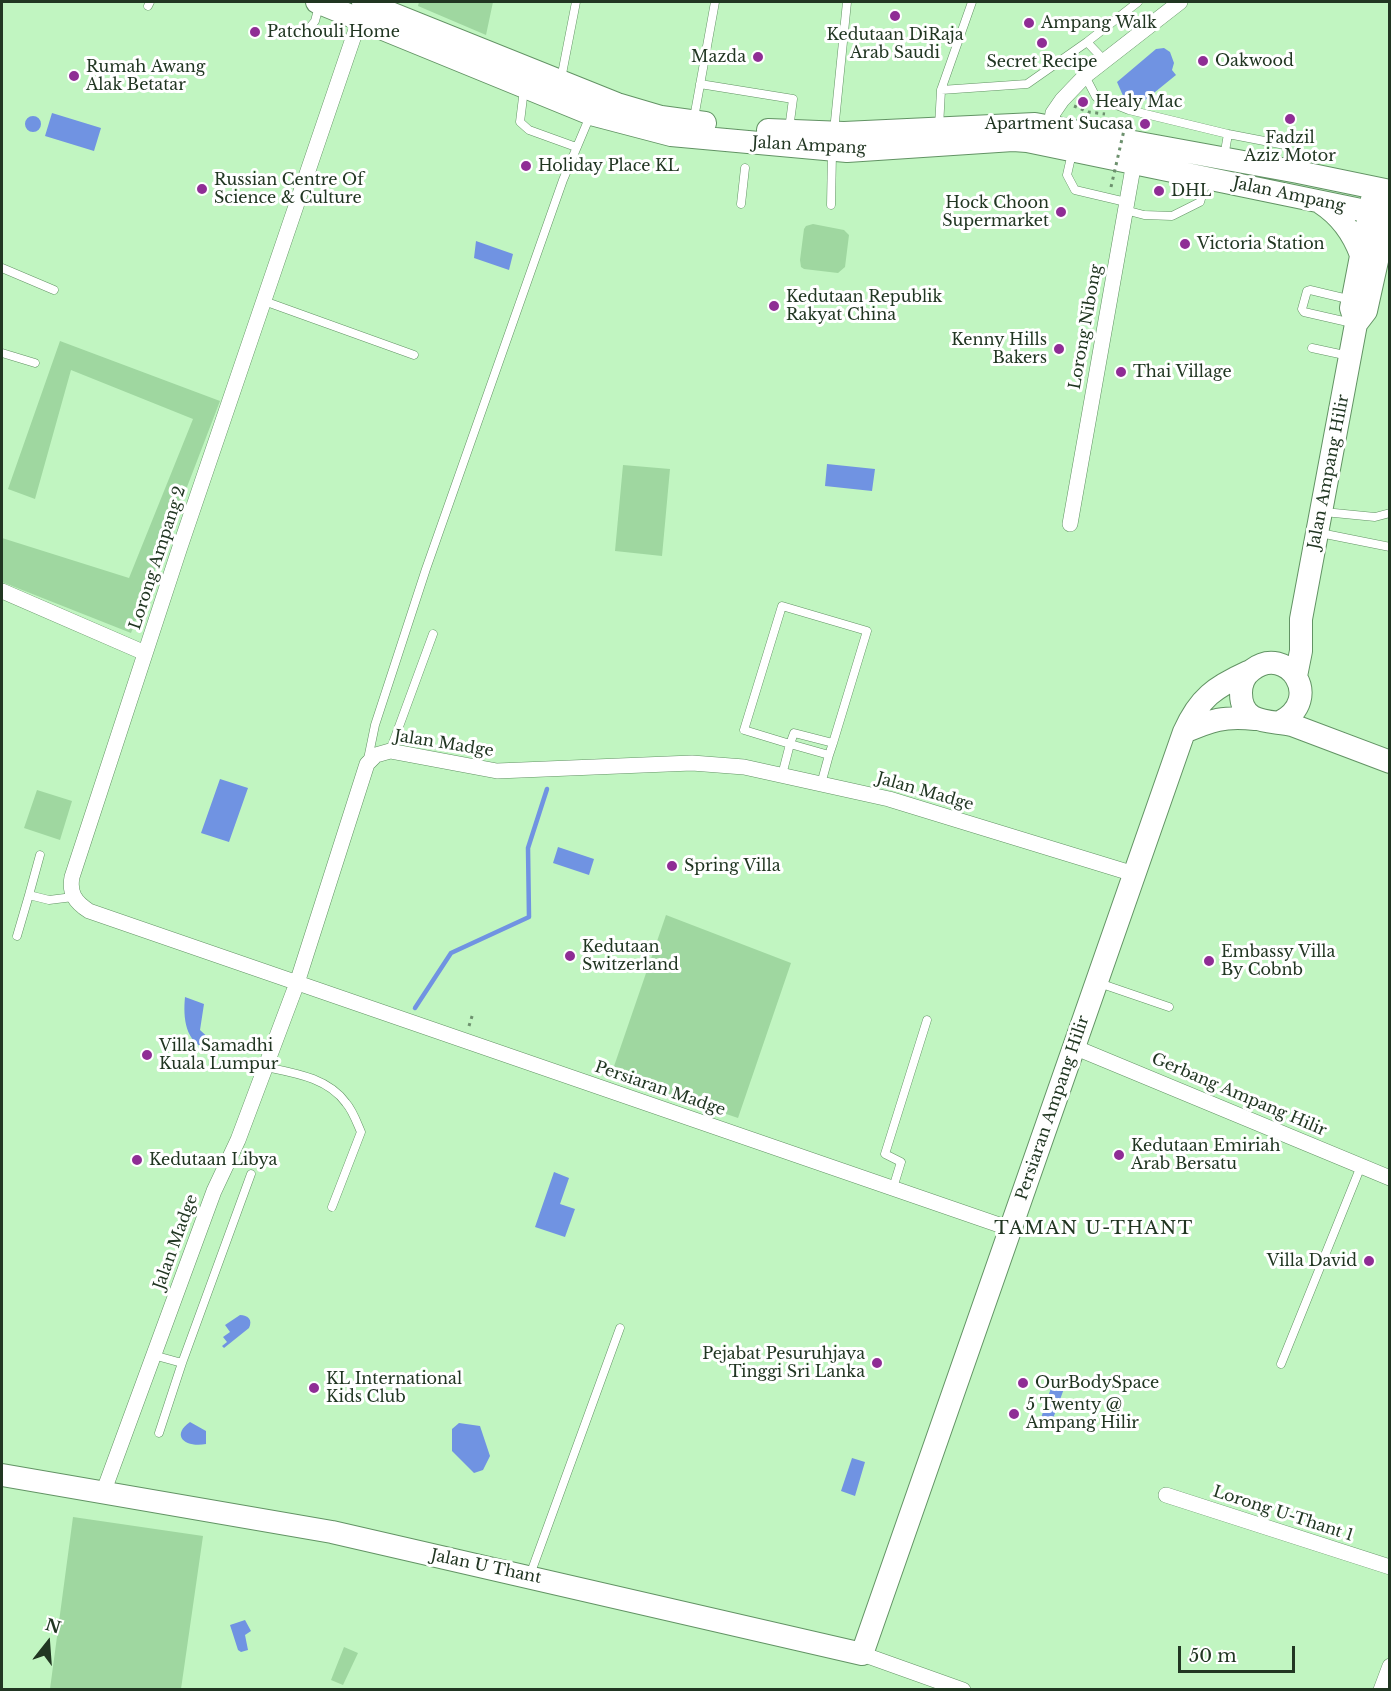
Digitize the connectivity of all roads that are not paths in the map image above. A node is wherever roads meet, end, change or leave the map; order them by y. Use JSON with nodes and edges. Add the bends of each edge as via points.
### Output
{"nodes":[{"id":1,"x":319,"y":2,"type":"edge"},
{"id":2,"x":576,"y":2,"type":"edge"},
{"id":3,"x":715,"y":2,"type":"edge"},
{"id":4,"x":847,"y":2,"type":"edge"},
{"id":5,"x":972,"y":2,"type":"edge"},
{"id":6,"x":1138,"y":2,"type":"edge"},
{"id":7,"x":1173,"y":4,"type":"edge"},
{"id":8,"x":358,"y":8,"type":"edge"},
{"id":9,"x":307,"y":31,"type":"dead end"},
{"id":10,"x":1087,"y":42,"type":"junction"},
{"id":11,"x":1104,"y":60,"type":"junction"},
{"id":12,"x":1085,"y":76,"type":"junction"},
{"id":13,"x":560,"y":81,"type":"junction"},
{"id":14,"x":700,"y":84,"type":"junction"},
{"id":15,"x":524,"y":86,"type":"junction"},
{"id":16,"x":941,"y":90,"type":"junction"},
{"id":17,"x":591,"y":114,"type":"junction"},
{"id":18,"x":694,"y":122,"type":"junction"},
{"id":19,"x":1051,"y":126,"type":"junction"},
{"id":20,"x":939,"y":128,"type":"junction"},
{"id":21,"x":789,"y":131,"type":"junction"},
{"id":22,"x":1228,"y":135,"type":"junction"},
{"id":23,"x":833,"y":141,"type":"junction"},
{"id":24,"x":1285,"y":144,"type":"dead end"},
{"id":25,"x":576,"y":147,"type":"junction"},
{"id":26,"x":1073,"y":150,"type":"junction"},
{"id":27,"x":1224,"y":158,"type":"junction"},
{"id":28,"x":1134,"y":162,"type":"junction"},
{"id":29,"x":744,"y":168,"type":"dead end"},
{"id":30,"x":1207,"y":178,"type":"junction"},
{"id":31,"x":1315,"y":200,"type":"junction"},
{"id":32,"x":741,"y":204,"type":"dead end"},
{"id":33,"x":1383,"y":204,"type":"edge"},
{"id":34,"x":831,"y":205,"type":"dead end"},
{"id":35,"x":1125,"y":206,"type":"junction"},
{"id":36,"x":1376,"y":251,"type":"edge"},
{"id":37,"x":2,"y":268,"type":"edge"},
{"id":38,"x":54,"y":290,"type":"dead end"},
{"id":39,"x":264,"y":301,"type":"junction"},
{"id":40,"x":1360,"y":302,"type":"junction"},
{"id":41,"x":1356,"y":324,"type":"junction"},
{"id":42,"x":1312,"y":348,"type":"dead end"},
{"id":43,"x":2,"y":353,"type":"edge"},
{"id":44,"x":414,"y":355,"type":"dead end"},
{"id":45,"x":1350,"y":356,"type":"junction"},
{"id":46,"x":35,"y":363,"type":"dead end"},
{"id":47,"x":1389,"y":513,"type":"edge"},
{"id":48,"x":1320,"y":522,"type":"junction"},
{"id":49,"x":1070,"y":524,"type":"dead end"},
{"id":50,"x":1389,"y":547,"type":"edge"},
{"id":51,"x":2,"y":591,"type":"edge"},
{"id":52,"x":1301,"y":619,"type":"junction"},
{"id":53,"x":433,"y":634,"type":"dead end"},
{"id":54,"x":145,"y":652,"type":"junction"},
{"id":55,"x":1272,"y":663,"type":"junction"},
{"id":56,"x":1248,"y":672,"type":"junction"},
{"id":57,"x":1296,"y":676,"type":"junction"},
{"id":58,"x":1288,"y":716,"type":"junction"},
{"id":59,"x":1255,"y":719,"type":"junction"},
{"id":60,"x":1184,"y":732,"type":"junction"},
{"id":61,"x":833,"y":743,"type":"junction"},
{"id":62,"x":790,"y":744,"type":"junction"},
{"id":63,"x":390,"y":751,"type":"junction"},
{"id":64,"x":829,"y":755,"type":"junction"},
{"id":65,"x":1389,"y":762,"type":"edge"},
{"id":66,"x":367,"y":765,"type":"junction"},
{"id":67,"x":782,"y":775,"type":"junction"},
{"id":68,"x":821,"y":784,"type":"junction"},
{"id":69,"x":40,"y":855,"type":"dead end"},
{"id":70,"x":1134,"y":874,"type":"junction"},
{"id":71,"x":30,"y":895,"type":"junction"},
{"id":72,"x":73,"y":897,"type":"junction"},
{"id":73,"x":17,"y":936,"type":"dead end"},
{"id":74,"x":1097,"y":982,"type":"junction"},
{"id":75,"x":297,"y":983,"type":"junction"},
{"id":76,"x":1169,"y":1007,"type":"dead end"},
{"id":77,"x":927,"y":1020,"type":"dead end"},
{"id":78,"x":1074,"y":1047,"type":"junction"},
{"id":79,"x":266,"y":1067,"type":"junction"},
{"id":80,"x":1361,"y":1166,"type":"junction"},
{"id":81,"x":251,"y":1174,"type":"dead end"},
{"id":82,"x":1389,"y":1178,"type":"edge"},
{"id":83,"x":893,"y":1188,"type":"junction"},
{"id":84,"x":332,"y":1207,"type":"dead end"},
{"id":85,"x":1011,"y":1229,"type":"junction"},
{"id":86,"x":620,"y":1328,"type":"dead end"},
{"id":87,"x":153,"y":1355,"type":"junction"},
{"id":88,"x":182,"y":1363,"type":"junction"},
{"id":89,"x":1281,"y":1364,"type":"dead end"},
{"id":90,"x":159,"y":1433,"type":"dead end"},
{"id":91,"x":2,"y":1475,"type":"edge"},
{"id":92,"x":104,"y":1493,"type":"junction"},
{"id":93,"x":1166,"y":1495,"type":"dead end"},
{"id":94,"x":1389,"y":1567,"type":"edge"},
{"id":95,"x":530,"y":1576,"type":"junction"},
{"id":96,"x":862,"y":1654,"type":"junction"},
{"id":97,"x":1389,"y":1666,"type":"edge"},
{"id":98,"x":963,"y":1689,"type":"edge"},
{"id":99,"x":1382,"y":1689,"type":"edge"}],
"edges":[{"from":1,"to":8,"type":"street","name":"Jalan Ampang"},
{"from":1,"to":9,"type":"lane","via":[[315,21]]},
{"from":2,"to":13,"type":"lane"},
{"from":3,"to":14,"type":"lane"},
{"from":4,"to":23,"type":"lane"},
{"from":5,"to":16,"type":"lane"},
{"from":6,"to":10,"type":"lane"},
{"from":7,"to":11,"type":"street"},
{"from":8,"to":13,"type":"street","name":"Jalan Ampang"},
{"from":8,"to":15,"type":"street","name":"Jalan Ampang"},
{"from":8,"to":39,"type":"street","name":"Lorong Ampang 2"},
{"from":10,"to":11,"type":"lane"},
{"from":10,"to":16,"type":"lane","via":[[1027,84]]},
{"from":11,"to":12,"type":"street"},
{"from":12,"to":19,"type":"street","via":[[1053,113]]},
{"from":12,"to":22,"type":"lane","via":[[1096,97],[1129,110]]},
{"from":13,"to":18,"type":"street","name":"Jalan Ampang","via":[[636,110]]},
{"from":14,"to":18,"type":"lane"},
{"from":14,"to":21,"type":"lane","via":[[793,99]]},
{"from":15,"to":17,"type":"street","name":"Jalan Ampang"},
{"from":15,"to":25,"type":"lane","via":[[520,122],[529,130]]},
{"from":16,"to":20,"type":"lane"},
{"from":17,"to":23,"type":"street","name":"Jalan Ampang","via":[[671,135]]},
{"from":17,"to":25,"type":"lane"},
{"from":18,"to":21,"type":"street","name":"Jalan Ampang"},
{"from":19,"to":20,"type":"street","name":"Jalan Ampang"},
{"from":19,"to":27,"type":"street","name":"Jalan Ampang"},
{"from":20,"to":23,"type":"street","name":"Jalan Ampang"},
{"from":21,"to":23,"type":"street","name":"Jalan Ampang"},
{"from":22,"to":24,"type":"lane"},
{"from":22,"to":27,"type":"lane"},
{"from":23,"to":26,"type":"street","name":"Jalan Ampang","via":[[847,151],[1013,140]]},
{"from":23,"to":34,"type":"lane"},
{"from":25,"to":66,"type":"lane","via":[[426,569],[375,725]]},
{"from":26,"to":28,"type":"street","name":"Jalan Ampang"},
{"from":26,"to":35,"type":"lane","via":[[1067,175],[1075,190]]},
{"from":27,"to":33,"type":"street","name":"Jalan Ampang"},
{"from":28,"to":30,"type":"street","name":"Jalan Ampang"},
{"from":28,"to":35,"type":"street","name":"Lorong Nibong"},
{"from":29,"to":32,"type":"lane"},
{"from":30,"to":31,"type":"street","name":"Jalan Ampang"},
{"from":30,"to":35,"type":"lane","via":[[1200,202],[1172,216],[1144,215]]},
{"from":31,"to":33,"type":"street","name":"Jalan Ampang"},
{"from":31,"to":36,"type":"street","via":[[1338,216],[1355,239]]},
{"from":33,"to":36,"type":"street","name":"Jalan Ampang Hilir"},
{"from":35,"to":49,"type":"street","name":"Lorong Nibong"},
{"from":36,"to":40,"type":"street","name":"Jalan Ampang Hilir"},
{"from":37,"to":38,"type":"lane"},
{"from":39,"to":44,"type":"lane"},
{"from":39,"to":54,"type":"street","name":"Lorong Ampang 2"},
{"from":40,"to":41,"type":"street","name":"Jalan Ampang Hilir","via":[[1351,308]]},
{"from":40,"to":41,"type":"lane","via":[[1310,290],[1306,291],[1302,309]]},
{"from":41,"to":45,"type":"street","name":"Jalan Ampang Hilir"},
{"from":42,"to":45,"type":"lane"},
{"from":43,"to":46,"type":"lane"},
{"from":45,"to":48,"type":"street","name":"Jalan Ampang Hilir"},
{"from":47,"to":48,"type":"lane"},
{"from":48,"to":50,"type":"lane"},
{"from":48,"to":52,"type":"street","name":"Jalan Ampang Hilir"},
{"from":51,"to":54,"type":"street"},
{"from":52,"to":55,"type":"street","name":"Jalan Ampang Hilir","via":[[1286,649]]},
{"from":52,"to":57,"type":"street","name":"Jalan Ampang Hilir"},
{"from":53,"to":63,"type":"lane"},
{"from":54,"to":72,"type":"street","name":"Lorong Ampang 2","via":[[72,877]]},
{"from":55,"to":56,"type":"street"},
{"from":55,"to":57,"type":"street","via":[[1290,669]]},
{"from":56,"to":59,"type":"street","via":[[1240,697]]},
{"from":56,"to":60,"type":"street","name":"Persiaran Ampang Hilir","via":[[1220,686],[1202,701]]},
{"from":57,"to":58,"type":"street","via":[[1300,703]]},
{"from":58,"to":59,"type":"street","via":[[1272,723]]},
{"from":58,"to":65,"type":"street","via":[[1314,733]]},
{"from":59,"to":60,"type":"street","via":[[1220,718]]},
{"from":60,"to":70,"type":"street","name":"Persiaran Ampang Hilir"},
{"from":61,"to":62,"type":"lane","via":[[794,732]]},
{"from":61,"to":62,"type":"lane","via":[[867,631],[782,606],[744,730]]},
{"from":61,"to":64,"type":"lane"},
{"from":62,"to":64,"type":"lane"},
{"from":62,"to":67,"type":"lane"},
{"from":63,"to":66,"type":"street","name":"Jalan Madge","via":[[376,755]]},
{"from":63,"to":67,"type":"street","name":"Jalan Madge","via":[[497,771],[692,763]]},
{"from":64,"to":68,"type":"lane"},
{"from":66,"to":75,"type":"street","name":"Jalan Madge"},
{"from":67,"to":68,"type":"street","name":"Jalan Madge"},
{"from":68,"to":70,"type":"street","name":"Jalan Madge","via":[[889,799]]},
{"from":69,"to":71,"type":"lane"},
{"from":70,"to":74,"type":"street","name":"Persiaran Ampang Hilir"},
{"from":71,"to":72,"type":"lane","via":[[49,900]]},
{"from":71,"to":73,"type":"lane"},
{"from":72,"to":75,"type":"street","via":[[88,911]]},
{"from":74,"to":76,"type":"lane"},
{"from":74,"to":78,"type":"street","name":"Persiaran Ampang Hilir"},
{"from":75,"to":79,"type":"street","name":"Jalan Madge"},
{"from":75,"to":83,"type":"street","name":"Persiaran Madge"},
{"from":77,"to":83,"type":"lane","via":[[885,1154],[901,1162]]},
{"from":78,"to":80,"type":"street","name":"Gerbang Ampang Hilir"},
{"from":78,"to":85,"type":"street","name":"Persiaran Ampang Hilir"},
{"from":79,"to":84,"type":"lane","via":[[326,1084],[346,1103],[361,1132]]},
{"from":79,"to":87,"type":"street","name":"Jalan Madge","via":[[214,1191]]},
{"from":80,"to":82,"type":"street","name":"Gerbang Ampang Hilir"},
{"from":80,"to":89,"type":"lane"},
{"from":81,"to":88,"type":"lane"},
{"from":83,"to":85,"type":"street","name":"Persiaran Madge"},
{"from":85,"to":96,"type":"street","name":"Persiaran Ampang Hilir"},
{"from":86,"to":95,"type":"lane"},
{"from":87,"to":88,"type":"lane"},
{"from":87,"to":92,"type":"street","name":"Jalan Madge"},
{"from":88,"to":90,"type":"lane"},
{"from":91,"to":92,"type":"street","name":"Jalan U Thant"},
{"from":92,"to":95,"type":"street","name":"Jalan U Thant","via":[[332,1532]]},
{"from":93,"to":94,"type":"street","name":"Lorong U-Thant 1"},
{"from":95,"to":96,"type":"street","name":"Jalan U Thant"},
{"from":96,"to":98,"type":"street","name":"Jalan U Thant"},
{"from":97,"to":99,"type":"street"}]}
